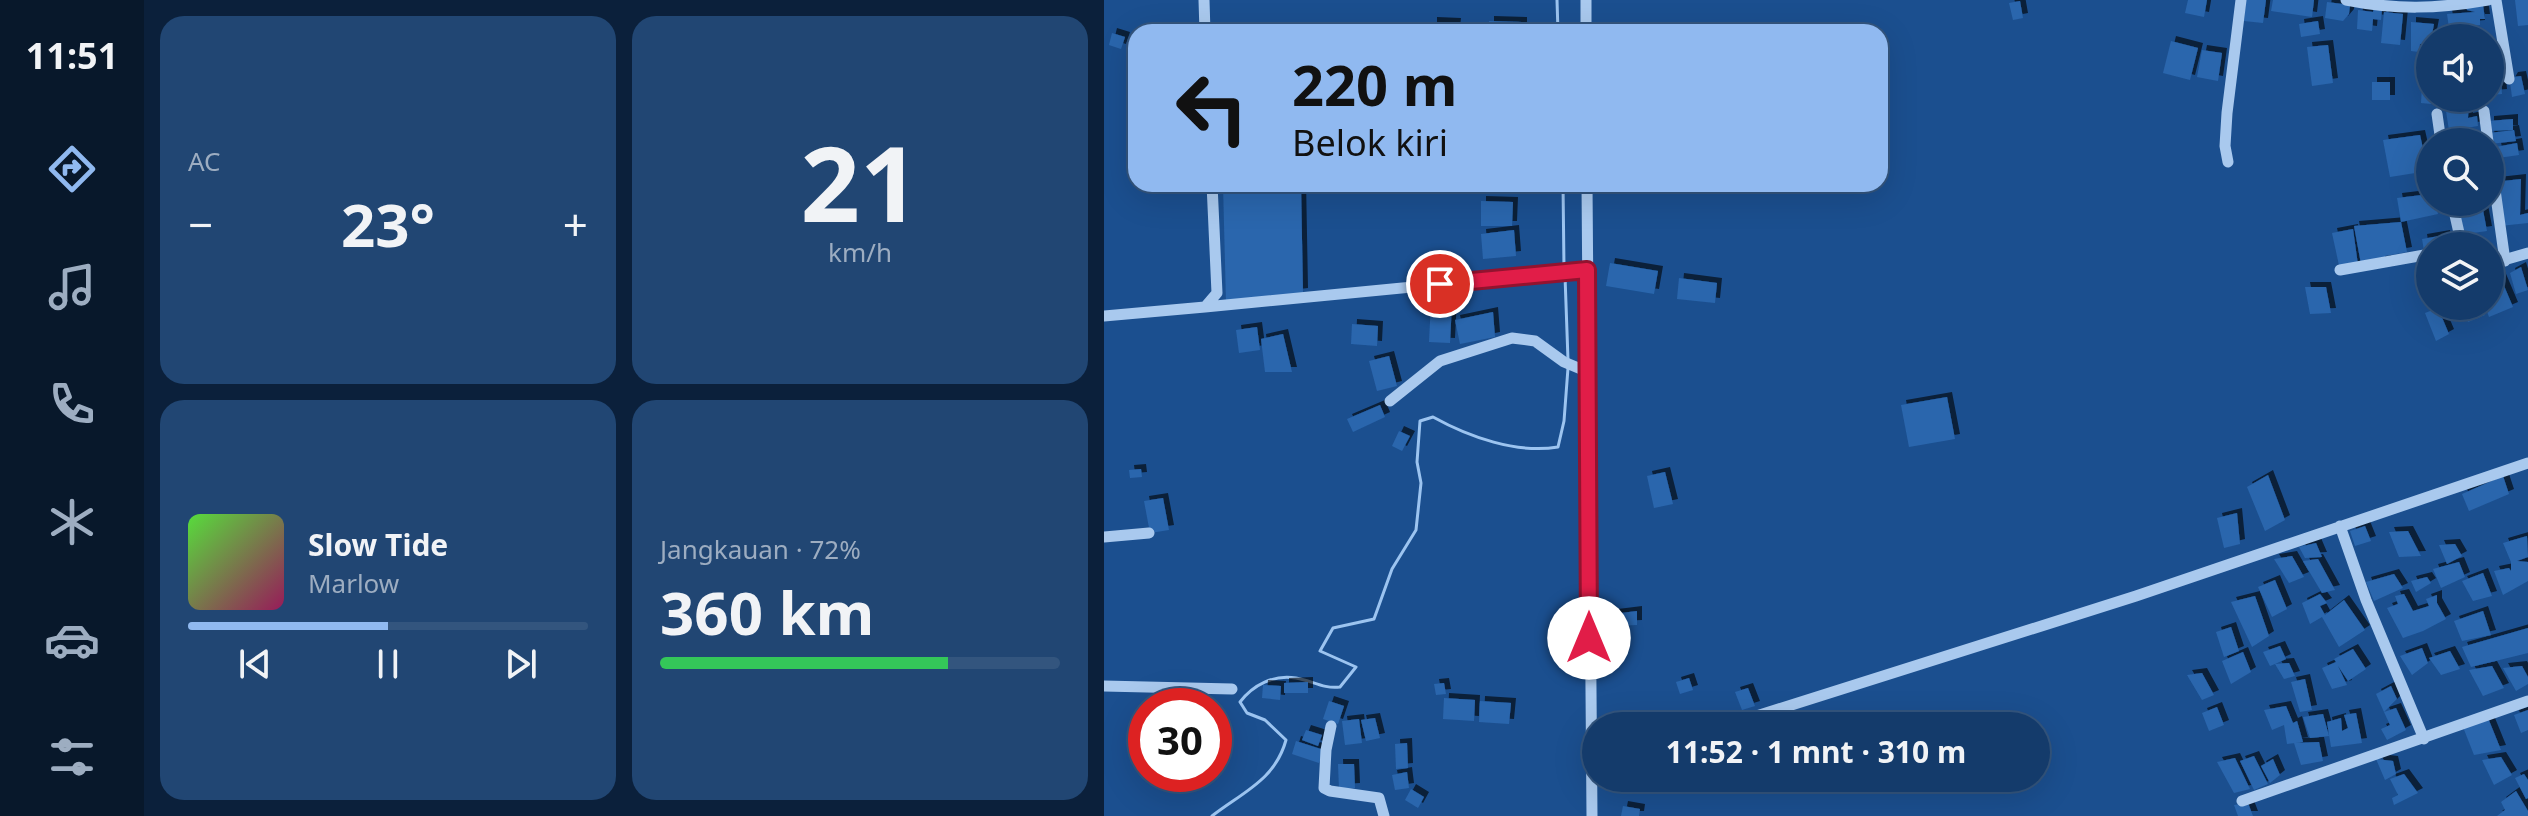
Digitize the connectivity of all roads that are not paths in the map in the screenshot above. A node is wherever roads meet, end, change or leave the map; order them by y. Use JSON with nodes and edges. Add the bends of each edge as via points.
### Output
{"nodes":[{"id":1,"x":1204,"y":0,"type":"edge"},
{"id":2,"x":1586,"y":0,"type":"edge"},
{"id":3,"x":2241,"y":0,"type":"edge"},
{"id":4,"x":2346,"y":0,"type":"edge"},
{"id":5,"x":2488,"y":0,"type":"edge"},
{"id":6,"x":2496,"y":0,"type":"edge"},
{"id":7,"x":1205,"y":24,"type":"edge"},
{"id":8,"x":1586,"y":24,"type":"edge"},
{"id":9,"x":2509,"y":79,"type":"dead end"},
{"id":10,"x":2437,"y":114,"type":"dead end"},
{"id":11,"x":2439,"y":128,"type":"edge"},
{"id":12,"x":2228,"y":162,"type":"dead end"},
{"id":13,"x":1212,"y":192,"type":"edge"},
{"id":14,"x":1587,"y":192,"type":"edge"},
{"id":15,"x":2499,"y":216,"type":"edge"},
{"id":16,"x":2528,"y":253,"type":"edge"},
{"id":17,"x":2416,"y":256,"type":"edge"},
{"id":18,"x":2505,"y":261,"type":"joint"},
{"id":19,"x":1587,"y":270,"type":"junction"},
{"id":20,"x":2340,"y":270,"type":"dead end"},
{"id":21,"x":1205,"y":307,"type":"junction"},
{"id":22,"x":1104,"y":316,"type":"edge"},
{"id":23,"x":1588,"y":372,"type":"junction"},
{"id":24,"x":1390,"y":401,"type":"dead end"},
{"id":25,"x":2528,"y":463,"type":"edge"},
{"id":26,"x":2340,"y":526,"type":"junction"},
{"id":27,"x":1149,"y":533,"type":"dead end"},
{"id":28,"x":1104,"y":537,"type":"edge"},
{"id":29,"x":1104,"y":686,"type":"edge"},
{"id":30,"x":1189,"y":688,"type":"edge"},
{"id":31,"x":2528,"y":701,"type":"edge"},
{"id":32,"x":1592,"y":712,"type":"edge"},
{"id":33,"x":1769,"y":712,"type":"edge"},
{"id":34,"x":1331,"y":726,"type":"dead end"},
{"id":35,"x":2424,"y":739,"type":"junction"},
{"id":36,"x":1592,"y":792,"type":"edge"},
{"id":37,"x":2242,"y":801,"type":"dead end"},
{"id":38,"x":1384,"y":816,"type":"edge"},
{"id":39,"x":1592,"y":816,"type":"edge"}],
"edges":[{"from":1,"to":7,"type":"street"},
{"from":2,"to":8,"type":"street"},
{"from":3,"to":12,"type":"street","via":[[2227,113]]},
{"from":4,"to":5,"type":"street","via":[[2421,9]]},
{"from":6,"to":9,"type":"street"},
{"from":10,"to":11,"type":"street"},
{"from":13,"to":21,"type":"street","via":[[1217,293]]},
{"from":14,"to":19,"type":"street"},
{"from":15,"to":18,"type":"street"},
{"from":16,"to":18,"type":"street"},
{"from":17,"to":20,"type":"street"},
{"from":19,"to":21,"type":"street"},
{"from":19,"to":23,"type":"street"},
{"from":21,"to":22,"type":"street"},
{"from":23,"to":24,"type":"street","via":[[1535,341],[1512,338],[1440,361]]},
{"from":23,"to":32,"type":"street"},
{"from":25,"to":26,"type":"street"},
{"from":26,"to":33,"type":"street"},
{"from":26,"to":35,"type":"street"},
{"from":27,"to":28,"type":"street"},
{"from":29,"to":30,"type":"street"},
{"from":31,"to":35,"type":"street"},
{"from":34,"to":38,"type":"street","via":[[1324,788],[1379,798]]},
{"from":35,"to":37,"type":"street"},
{"from":36,"to":39,"type":"street"}]}
